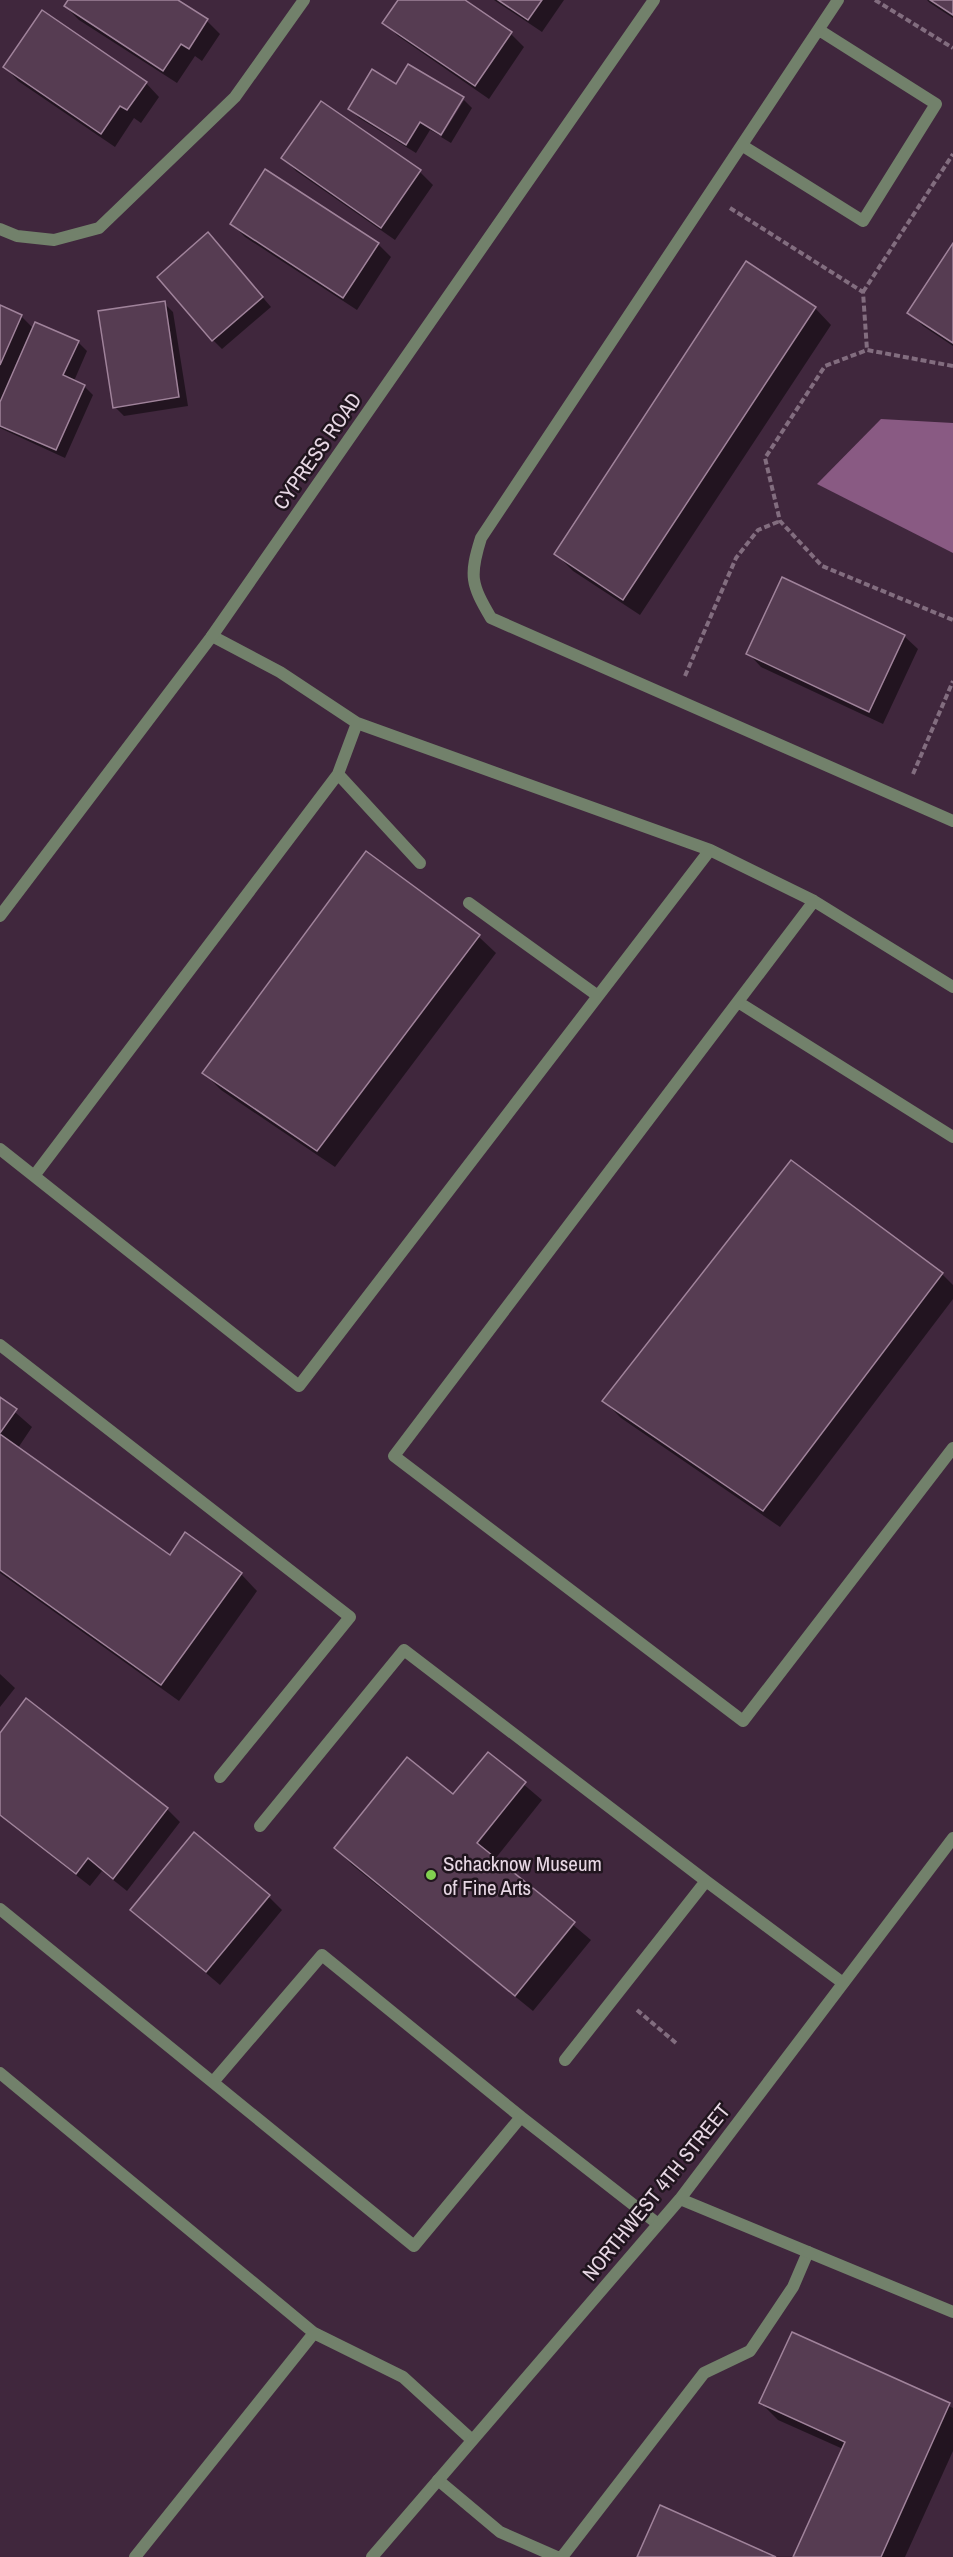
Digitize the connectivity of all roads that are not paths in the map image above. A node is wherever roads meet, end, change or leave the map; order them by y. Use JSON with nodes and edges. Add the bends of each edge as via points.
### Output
{"nodes":[{"id":1,"x":304,"y":0,"type":"edge"},
{"id":2,"x":654,"y":0,"type":"edge"},
{"id":3,"x":838,"y":0,"type":"edge"},
{"id":4,"x":819,"y":30,"type":"junction"},
{"id":5,"x":743,"y":146,"type":"junction"},
{"id":6,"x":0,"y":229,"type":"edge"},
{"id":7,"x":212,"y":636,"type":"junction"},
{"id":8,"x":357,"y":723,"type":"junction"},
{"id":9,"x":338,"y":774,"type":"junction"},
{"id":10,"x":953,"y":821,"type":"edge"},
{"id":11,"x":710,"y":850,"type":"junction"},
{"id":12,"x":420,"y":863,"type":"dead end"},
{"id":13,"x":814,"y":901,"type":"junction"},
{"id":14,"x":469,"y":903,"type":"dead end"},
{"id":15,"x":0,"y":916,"type":"edge"},
{"id":16,"x":953,"y":987,"type":"edge"},
{"id":17,"x":598,"y":996,"type":"junction"},
{"id":18,"x":738,"y":1002,"type":"junction"},
{"id":19,"x":953,"y":1137,"type":"edge"},
{"id":20,"x":0,"y":1149,"type":"edge"},
{"id":21,"x":34,"y":1176,"type":"junction"},
{"id":22,"x":0,"y":1346,"type":"edge"},
{"id":23,"x":953,"y":1448,"type":"edge"},
{"id":24,"x":220,"y":1777,"type":"dead end"},
{"id":25,"x":260,"y":1826,"type":"dead end"},
{"id":26,"x":953,"y":1838,"type":"edge"},
{"id":27,"x":706,"y":1881,"type":"junction"},
{"id":28,"x":0,"y":1909,"type":"edge"},
{"id":29,"x":843,"y":1983,"type":"junction"},
{"id":30,"x":565,"y":2060,"type":"dead end"},
{"id":31,"x":0,"y":2073,"type":"edge"},
{"id":32,"x":213,"y":2082,"type":"junction"},
{"id":33,"x":521,"y":2117,"type":"junction"},
{"id":34,"x":680,"y":2199,"type":"junction"},
{"id":35,"x":658,"y":2224,"type":"junction"},
{"id":36,"x":808,"y":2252,"type":"junction"},
{"id":37,"x":953,"y":2312,"type":"edge"},
{"id":38,"x":314,"y":2333,"type":"junction"},
{"id":39,"x":472,"y":2440,"type":"junction"},
{"id":40,"x":438,"y":2480,"type":"junction"},
{"id":41,"x":379,"y":2555,"type":"edge"},
{"id":42,"x":135,"y":2557,"type":"edge"},
{"id":43,"x":560,"y":2557,"type":"edge"}],
"edges":[{"from":1,"to":6,"type":"street","via":[[235,97],[99,228],[54,240],[17,236]]},
{"from":2,"to":7,"type":"street","name":"CYPRESS ROAD"},
{"from":3,"to":4,"type":"street"},
{"from":4,"to":5,"type":"street"},
{"from":4,"to":5,"type":"street","via":[[936,104],[863,221]]},
{"from":5,"to":10,"type":"street","via":[[481,538],[472,568],[477,593],[491,618]]},
{"from":7,"to":8,"type":"street","via":[[280,672]]},
{"from":7,"to":15,"type":"street","name":"CYPRESS ROAD"},
{"from":8,"to":9,"type":"street"},
{"from":8,"to":11,"type":"street"},
{"from":9,"to":12,"type":"street"},
{"from":9,"to":21,"type":"street"},
{"from":11,"to":13,"type":"street"},
{"from":11,"to":17,"type":"street"},
{"from":13,"to":16,"type":"street"},
{"from":13,"to":18,"type":"street"},
{"from":14,"to":17,"type":"street"},
{"from":17,"to":21,"type":"street","via":[[299,1386]]},
{"from":18,"to":19,"type":"street"},
{"from":18,"to":23,"type":"street","via":[[394,1456],[743,1721]]},
{"from":20,"to":21,"type":"street"},
{"from":22,"to":24,"type":"street","via":[[350,1617]]},
{"from":25,"to":27,"type":"street","via":[[404,1650]]},
{"from":26,"to":29,"type":"street","name":"NORTHWEST 4TH STREET"},
{"from":27,"to":29,"type":"street"},
{"from":27,"to":30,"type":"street"},
{"from":28,"to":32,"type":"street"},
{"from":29,"to":34,"type":"street","name":"NORTHWEST 4TH STREET"},
{"from":31,"to":38,"type":"street"},
{"from":32,"to":33,"type":"street","via":[[322,1955]]},
{"from":32,"to":33,"type":"street","via":[[414,2246]]},
{"from":33,"to":35,"type":"street"},
{"from":34,"to":35,"type":"street","name":"NORTHWEST 4TH STREET"},
{"from":34,"to":36,"type":"street"},
{"from":35,"to":39,"type":"street","name":"NORTHWEST 4TH STREET"},
{"from":36,"to":37,"type":"street"},
{"from":36,"to":43,"type":"street","via":[[793,2288],[750,2351],[704,2373]]},
{"from":38,"to":39,"type":"street","via":[[403,2377]]},
{"from":38,"to":42,"type":"street"},
{"from":39,"to":40,"type":"street","name":"NORTHWEST 4TH STREET"},
{"from":40,"to":41,"type":"street","name":"NORTHWEST 4TH STREET"},
{"from":40,"to":43,"type":"street","via":[[500,2532]]}]}
